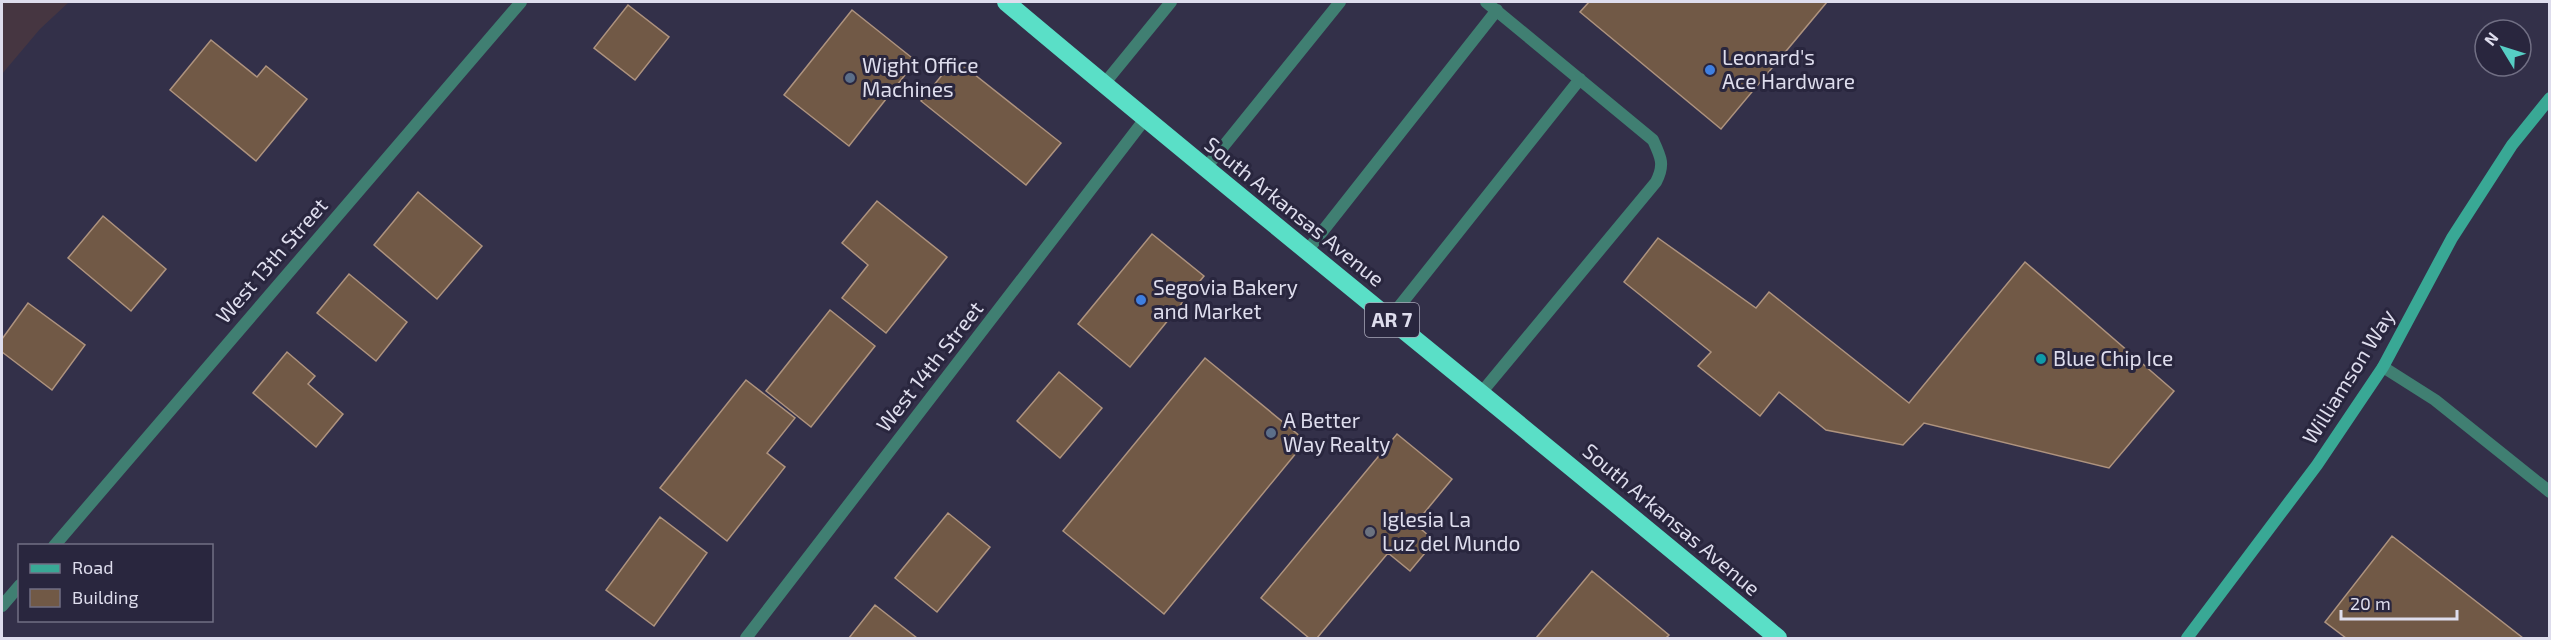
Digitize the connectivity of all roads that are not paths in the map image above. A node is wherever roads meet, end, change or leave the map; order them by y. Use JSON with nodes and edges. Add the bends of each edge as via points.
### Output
{"nodes":[{"id":1,"x":521,"y":2,"type":"edge"},
{"id":2,"x":1171,"y":2,"type":"edge"},
{"id":3,"x":1340,"y":2,"type":"edge"},
{"id":4,"x":1486,"y":2,"type":"edge"},
{"id":5,"x":1014,"y":4,"type":"edge"},
{"id":6,"x":1497,"y":10,"type":"junction"},
{"id":7,"x":1580,"y":79,"type":"junction"},
{"id":8,"x":1104,"y":84,"type":"junction"},
{"id":9,"x":2550,"y":98,"type":"edge"},
{"id":10,"x":1145,"y":119,"type":"junction"},
{"id":11,"x":1205,"y":169,"type":"junction"},
{"id":12,"x":1307,"y":251,"type":"junction"},
{"id":13,"x":1390,"y":318,"type":"junction"},
{"id":14,"x":2384,"y":367,"type":"junction"},
{"id":15,"x":1480,"y":393,"type":"junction"},
{"id":16,"x":2550,"y":492,"type":"edge"},
{"id":17,"x":56,"y":544,"type":"edge"},
{"id":18,"x":18,"y":587,"type":"edge"},
{"id":19,"x":2,"y":606,"type":"edge"},
{"id":20,"x":746,"y":639,"type":"edge"},
{"id":21,"x":1778,"y":639,"type":"edge"},
{"id":22,"x":2187,"y":639,"type":"edge"}],
"edges":[{"from":1,"to":17,"type":"street","name":"West 13th Street"},
{"from":2,"to":8,"type":"street"},
{"from":3,"to":11,"type":"street"},
{"from":4,"to":6,"type":"street"},
{"from":5,"to":8,"type":"highway","name":"South Arkansas Avenue","number":"AR 7"},
{"from":6,"to":7,"type":"street"},
{"from":6,"to":12,"type":"street"},
{"from":7,"to":13,"type":"street"},
{"from":7,"to":15,"type":"street","via":[[1653,140],[1663,160],[1663,170]]},
{"from":8,"to":10,"type":"highway","name":"South Arkansas Avenue","number":"AR 7"},
{"from":9,"to":14,"type":"street","name":"Williamson Way","via":[[2512,145],[2452,237]]},
{"from":10,"to":11,"type":"highway","name":"South Arkansas Avenue","number":"AR 7"},
{"from":10,"to":20,"type":"street","name":"West 14th Street"},
{"from":11,"to":12,"type":"highway","name":"South Arkansas Avenue","number":"AR 7"},
{"from":12,"to":13,"type":"highway","name":"South Arkansas Avenue","number":"AR 7"},
{"from":13,"to":15,"type":"highway","name":"South Arkansas Avenue","number":"AR 7"},
{"from":14,"to":16,"type":"street","via":[[2435,400]]},
{"from":14,"to":22,"type":"street","name":"Williamson Way","via":[[2317,465]]},
{"from":15,"to":21,"type":"highway","name":"South Arkansas Avenue","number":"AR 7"},
{"from":18,"to":19,"type":"street"}]}
